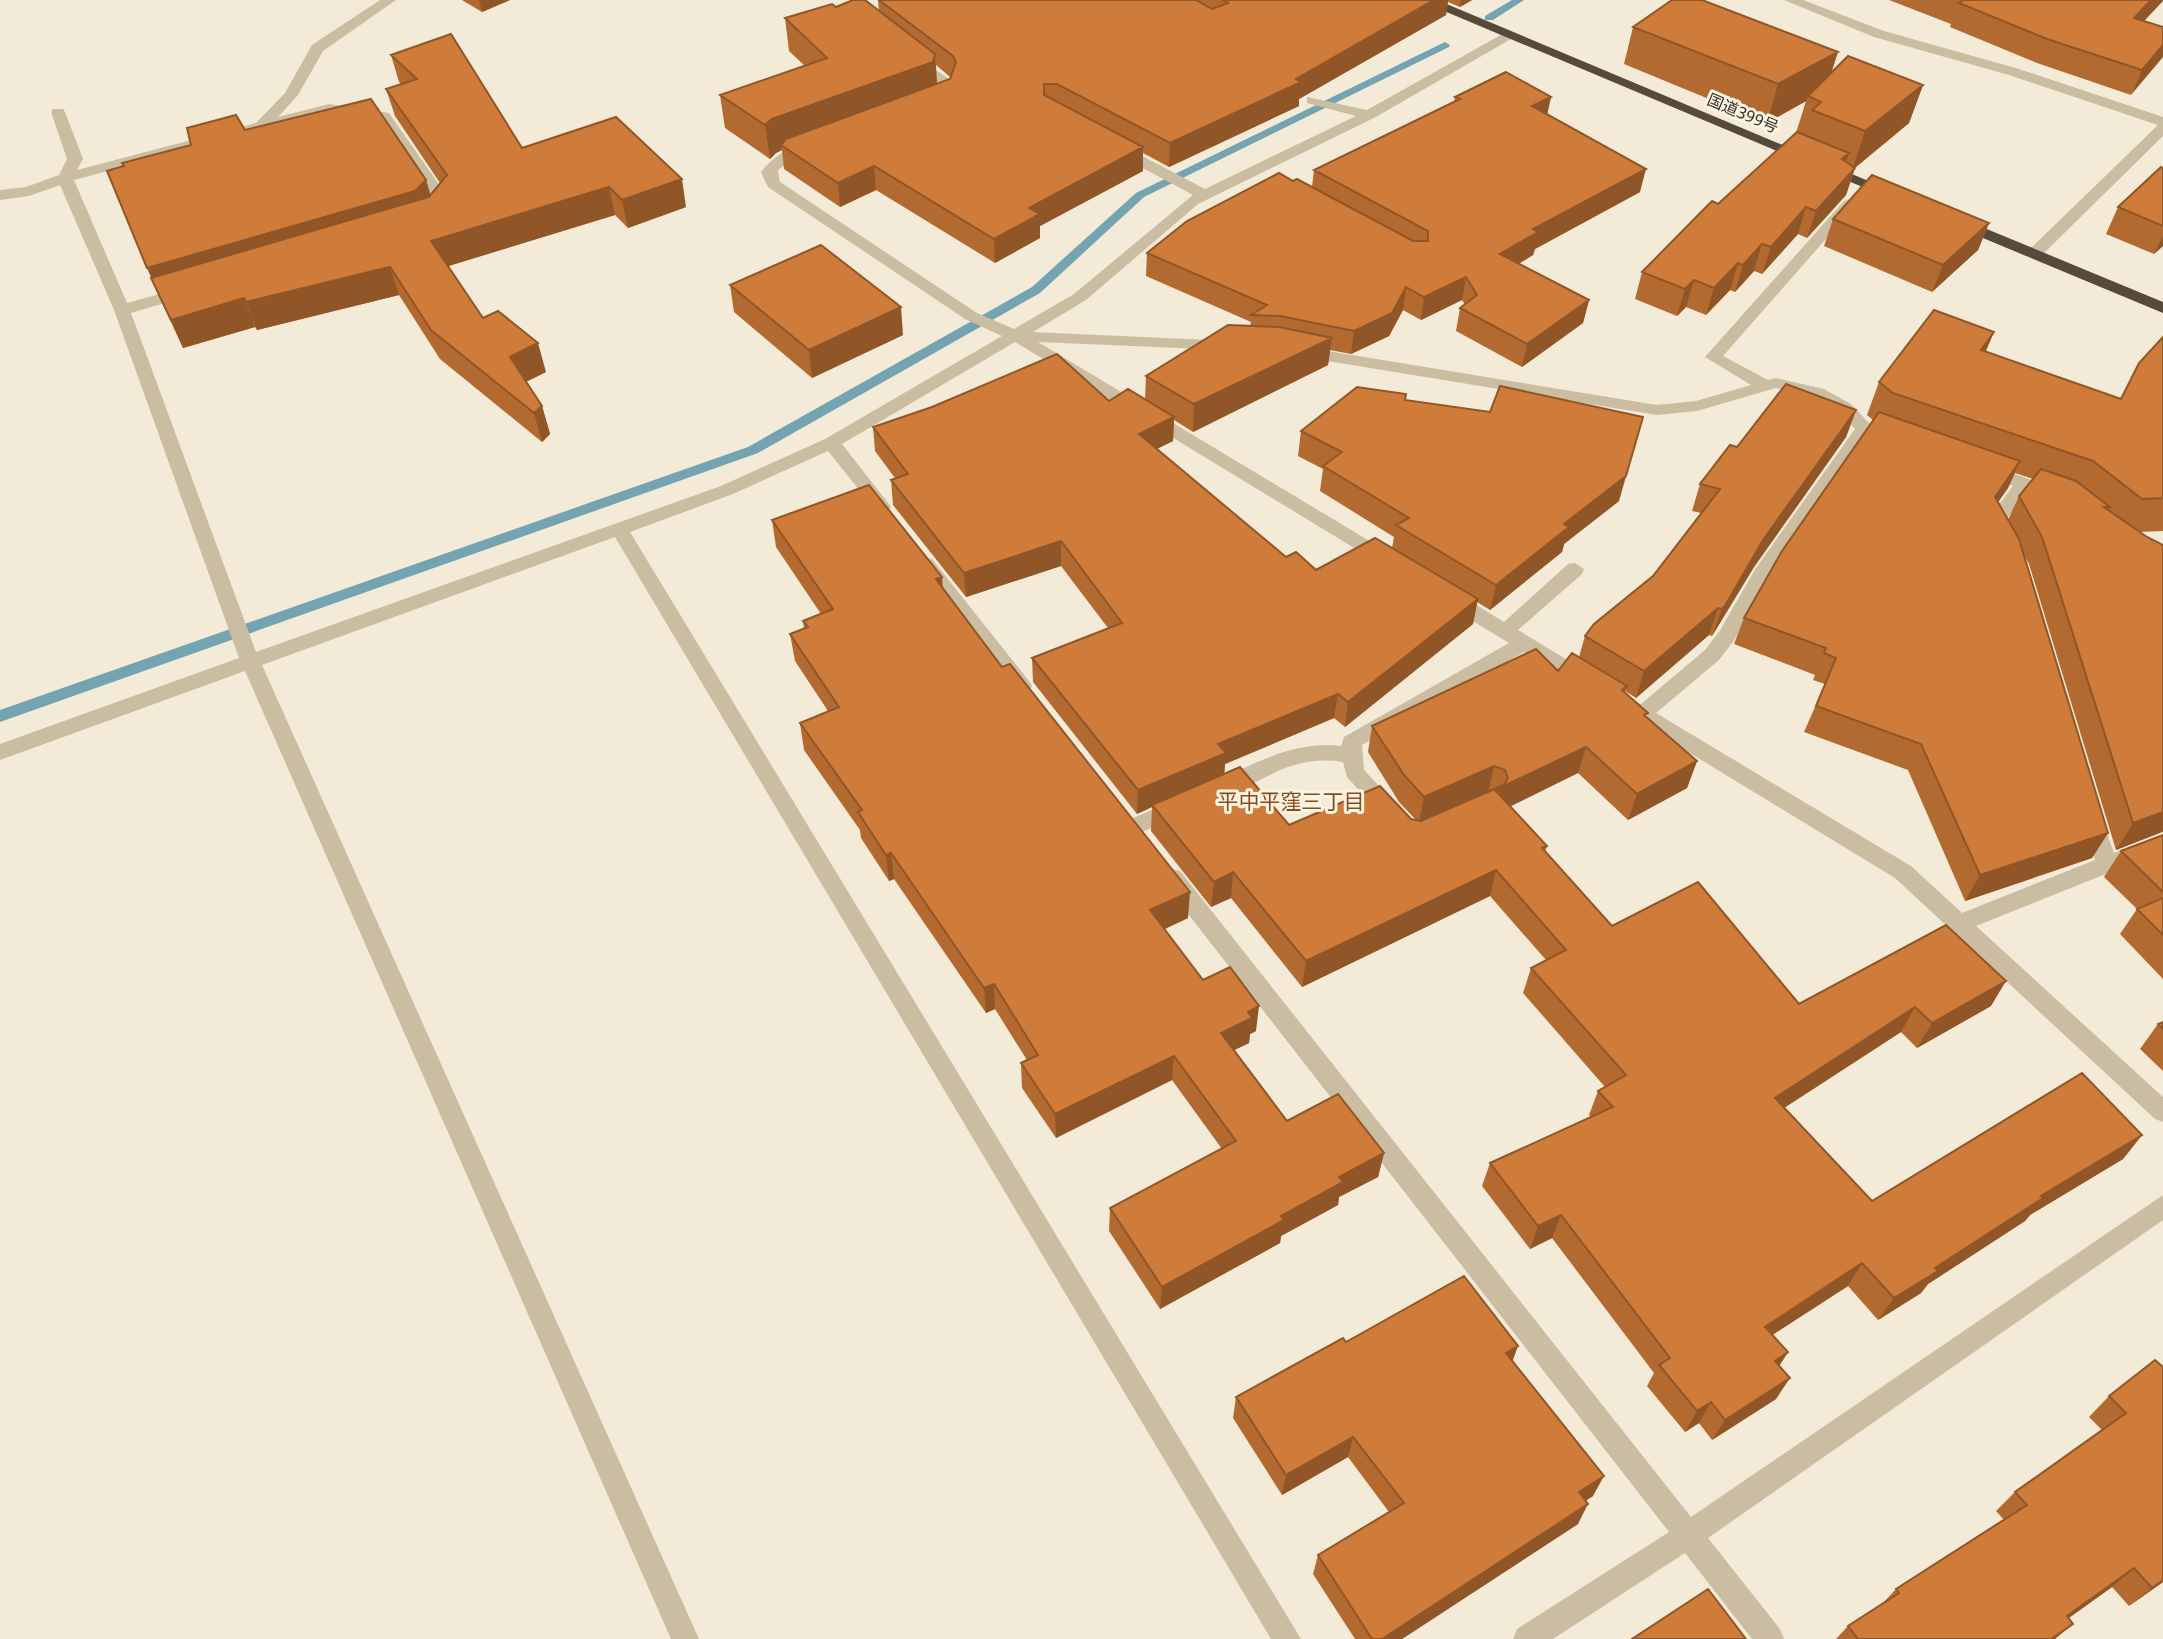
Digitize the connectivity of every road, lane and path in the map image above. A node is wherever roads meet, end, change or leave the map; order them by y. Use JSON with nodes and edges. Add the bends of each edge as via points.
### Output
{"nodes":[{"id":1,"x":389,"y":0,"type":"edge"},
{"id":2,"x":1425,"y":0,"type":"edge"},
{"id":3,"x":1791,"y":0,"type":"edge"},
{"id":4,"x":1511,"y":35,"type":"junction"},
{"id":5,"x":898,"y":46,"type":"edge"},
{"id":6,"x":1312,"y":100,"type":"dead end"},
{"id":7,"x":919,"y":109,"type":"edge"},
{"id":8,"x":58,"y":112,"type":"dead end"},
{"id":9,"x":1369,"y":115,"type":"junction"},
{"id":10,"x":2163,"y":122,"type":"edge"},
{"id":11,"x":260,"y":126,"type":"junction"},
{"id":12,"x":2163,"y":128,"type":"edge"},
{"id":13,"x":1100,"y":139,"type":"edge"},
{"id":14,"x":820,"y":144,"type":"edge"},
{"id":15,"x":1255,"y":171,"type":"junction"},
{"id":16,"x":65,"y":177,"type":"junction"},
{"id":17,"x":1278,"y":184,"type":"edge"},
{"id":18,"x":1858,"y":194,"type":"edge"},
{"id":19,"x":0,"y":195,"type":"edge"},
{"id":20,"x":1204,"y":195,"type":"junction"},
{"id":21,"x":1906,"y":201,"type":"edge"},
{"id":22,"x":1945,"y":217,"type":"edge"},
{"id":23,"x":429,"y":220,"type":"edge"},
{"id":24,"x":2034,"y":254,"type":"junction"},
{"id":25,"x":202,"y":287,"type":"edge"},
{"id":26,"x":2163,"y":309,"type":"edge"},
{"id":27,"x":122,"y":310,"type":"junction"},
{"id":28,"x":1015,"y":335,"type":"junction"},
{"id":29,"x":1250,"y":346,"type":"edge"},
{"id":30,"x":1290,"y":350,"type":"edge"},
{"id":31,"x":1766,"y":386,"type":"junction"},
{"id":32,"x":1864,"y":428,"type":"junction"},
{"id":33,"x":831,"y":443,"type":"junction"},
{"id":34,"x":1915,"y":446,"type":"edge"},
{"id":35,"x":1964,"y":462,"type":"edge"},
{"id":36,"x":2025,"y":483,"type":"junction"},
{"id":37,"x":2069,"y":501,"type":"edge"},
{"id":38,"x":891,"y":520,"type":"edge"},
{"id":39,"x":620,"y":530,"type":"junction"},
{"id":40,"x":909,"y":542,"type":"edge"},
{"id":41,"x":2011,"y":555,"type":"edge"},
{"id":42,"x":1397,"y":566,"type":"edge"},
{"id":43,"x":1575,"y":569,"type":"dead end"},
{"id":44,"x":1433,"y":588,"type":"edge"},
{"id":45,"x":1505,"y":631,"type":"junction"},
{"id":46,"x":1524,"y":643,"type":"junction"},
{"id":47,"x":251,"y":662,"type":"junction"},
{"id":48,"x":1038,"y":706,"type":"edge"},
{"id":49,"x":1642,"y":714,"type":"junction"},
{"id":50,"x":0,"y":752,"type":"edge"},
{"id":51,"x":1350,"y":755,"type":"junction"},
{"id":52,"x":2087,"y":800,"type":"edge"},
{"id":53,"x":1116,"y":805,"type":"edge"},
{"id":54,"x":1133,"y":827,"type":"junction"},
{"id":55,"x":1406,"y":828,"type":"edge"},
{"id":56,"x":2163,"y":842,"type":"edge"},
{"id":57,"x":2107,"y":865,"type":"junction"},
{"id":58,"x":1959,"y":923,"type":"junction"},
{"id":59,"x":2163,"y":1112,"type":"edge"},
{"id":60,"x":2163,"y":1206,"type":"edge"},
{"id":61,"x":1689,"y":1535,"type":"junction"},
{"id":62,"x":685,"y":1639,"type":"edge"},
{"id":63,"x":1287,"y":1639,"type":"edge"},
{"id":64,"x":1527,"y":1639,"type":"edge"},
{"id":65,"x":1770,"y":1639,"type":"edge"}],
"edges":[{"from":1,"to":11,"type":"street","via":[[317,48],[291,95]]},
{"from":2,"to":4,"type":"highway","name":"国道399号"},
{"from":3,"to":10,"type":"street","via":[[1879,34],[2014,72]]},
{"from":4,"to":9,"type":"street"},
{"from":4,"to":21,"type":"highway","name":"国道399号"},
{"from":5,"to":7,"type":"street","via":[[948,85],[943,100]]},
{"from":6,"to":9,"type":"street"},
{"from":8,"to":16,"type":"street","via":[[75,159]]},
{"from":9,"to":15,"type":"street"},
{"from":11,"to":16,"type":"street"},
{"from":11,"to":23,"type":"street","via":[[329,108],[384,116],[444,203]]},
{"from":12,"to":24,"type":"street"},
{"from":13,"to":20,"type":"street"},
{"from":14,"to":28,"type":"street","via":[[782,158],[769,172],[773,184],[971,316]]},
{"from":15,"to":17,"type":"street"},
{"from":15,"to":20,"type":"street"},
{"from":16,"to":19,"type":"street","via":[[29,191]]},
{"from":16,"to":27,"type":"street"},
{"from":18,"to":31,"type":"street","via":[[1713,357]]},
{"from":20,"to":28,"type":"street","via":[[1080,297]]},
{"from":22,"to":24,"type":"highway"},
{"from":24,"to":26,"type":"highway"},
{"from":25,"to":27,"type":"street"},
{"from":27,"to":47,"type":"street"},
{"from":28,"to":29,"type":"street"},
{"from":28,"to":33,"type":"street"},
{"from":28,"to":42,"type":"street"},
{"from":30,"to":31,"type":"street","via":[[1657,410],[1697,406]]},
{"from":31,"to":32,"type":"street","via":[[1776,383],[1818,393],[1845,408]]},
{"from":32,"to":34,"type":"street"},
{"from":32,"to":49,"type":"street","via":[[1763,573],[1726,637]]},
{"from":33,"to":38,"type":"street"},
{"from":33,"to":39,"type":"street","via":[[727,490]]},
{"from":35,"to":36,"type":"street"},
{"from":36,"to":37,"type":"street"},
{"from":36,"to":41,"type":"street","via":[[1994,523]]},
{"from":39,"to":47,"type":"street"},
{"from":39,"to":63,"type":"street"},
{"from":40,"to":48,"type":"street"},
{"from":43,"to":45,"type":"street"},
{"from":44,"to":45,"type":"street"},
{"from":45,"to":46,"type":"street"},
{"from":46,"to":49,"type":"street"},
{"from":46,"to":51,"type":"street","via":[[1351,742]]},
{"from":47,"to":50,"type":"street"},
{"from":47,"to":62,"type":"street"},
{"from":49,"to":58,"type":"street","via":[[1903,872]]},
{"from":51,"to":54,"type":"street","via":[[1327,750],[1304,753]]},
{"from":51,"to":55,"type":"street","via":[[1354,772]]},
{"from":52,"to":57,"type":"street"},
{"from":53,"to":54,"type":"street"},
{"from":54,"to":61,"type":"street"},
{"from":56,"to":57,"type":"street"},
{"from":57,"to":58,"type":"street"},
{"from":58,"to":59,"type":"street"},
{"from":60,"to":61,"type":"street"},
{"from":61,"to":64,"type":"street"},
{"from":61,"to":65,"type":"street"}]}
